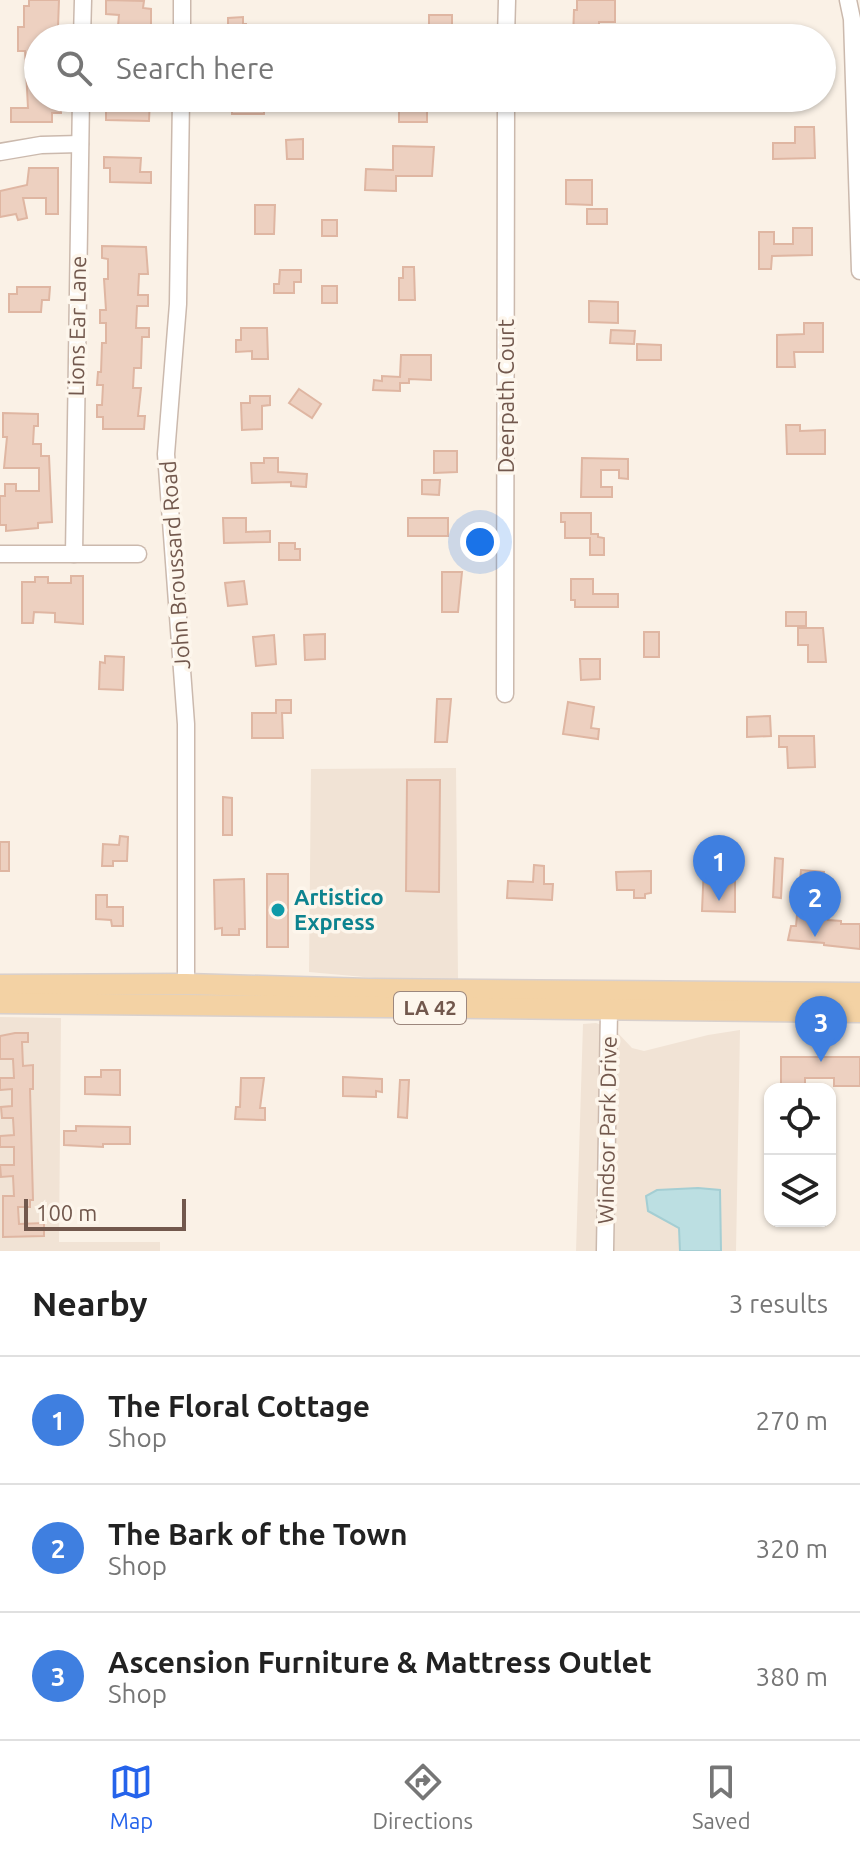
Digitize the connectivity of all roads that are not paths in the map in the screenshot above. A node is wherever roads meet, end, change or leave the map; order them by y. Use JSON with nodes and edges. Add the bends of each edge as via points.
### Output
{"nodes":[{"id":1,"x":83,"y":0,"type":"edge"},
{"id":2,"x":182,"y":0,"type":"edge"},
{"id":3,"x":507,"y":0,"type":"edge"},
{"id":4,"x":848,"y":0,"type":"edge"},
{"id":5,"x":82,"y":24,"type":"edge"},
{"id":6,"x":182,"y":24,"type":"edge"},
{"id":7,"x":506,"y":24,"type":"edge"},
{"id":8,"x":81,"y":112,"type":"edge"},
{"id":9,"x":181,"y":112,"type":"edge"},
{"id":10,"x":506,"y":112,"type":"edge"},
{"id":11,"x":80,"y":144,"type":"junction"},
{"id":12,"x":0,"y":152,"type":"edge"},
{"id":13,"x":860,"y":271,"type":"edge"},
{"id":14,"x":0,"y":554,"type":"edge"},
{"id":15,"x":74,"y":554,"type":"junction"},
{"id":16,"x":138,"y":554,"type":"dead end"},
{"id":17,"x":505,"y":694,"type":"dead end"},
{"id":18,"x":69,"y":984,"type":"junction"},
{"id":19,"x":186,"y":984,"type":"junction"},
{"id":20,"x":0,"y":985,"type":"edge"},
{"id":21,"x":0,"y":993,"type":"edge"},
{"id":22,"x":720,"y":993,"type":"junction"},
{"id":23,"x":860,"y":993,"type":"edge"},
{"id":24,"x":106,"y":1002,"type":"junction"},
{"id":25,"x":0,"y":1003,"type":"edge"},
{"id":26,"x":860,"y":1003,"type":"edge"},
{"id":27,"x":609,"y":1010,"type":"junction"},
{"id":28,"x":646,"y":1010,"type":"junction"},
{"id":29,"x":814,"y":1012,"type":"junction"},
{"id":30,"x":860,"y":1012,"type":"edge"},
{"id":31,"x":605,"y":1251,"type":"edge"}],
"edges":[{"from":1,"to":5,"type":"street"},
{"from":2,"to":6,"type":"street"},
{"from":3,"to":7,"type":"street"},
{"from":4,"to":13,"type":"street"},
{"from":8,"to":11,"type":"street","name":"Lions Ear Lane"},
{"from":9,"to":19,"type":"street","name":"John Broussard Road","via":[[178,304],[166,454],[186,724]]},
{"from":10,"to":17,"type":"street","name":"Deerpath Court"},
{"from":11,"to":12,"type":"street"},
{"from":11,"to":15,"type":"street","name":"Lions Ear Lane"},
{"from":14,"to":15,"type":"street"},
{"from":15,"to":16,"type":"street"},
{"from":18,"to":19,"type":"main road","number":"LA 42"},
{"from":18,"to":20,"type":"main road","number":"LA 42"},
{"from":18,"to":21,"type":"street","via":[[47,992]]},
{"from":19,"to":22,"type":"main road","number":"LA 42"},
{"from":19,"to":24,"type":"main road","via":[[180,994],[125,995]]},
{"from":22,"to":23,"type":"main road","number":"LA 42"},
{"from":22,"to":28,"type":"main road","via":[[666,998]]},
{"from":24,"to":25,"type":"main road","number":"LA 42"},
{"from":24,"to":27,"type":"main road","number":"LA 42"},
{"from":26,"to":29,"type":"main road","via":[[833,1003]]},
{"from":27,"to":28,"type":"main road","number":"LA 42"},
{"from":27,"to":31,"type":"street","name":"Windsor Park Drive"},
{"from":28,"to":29,"type":"main road","number":"LA 42"},
{"from":29,"to":30,"type":"main road","number":"LA 42"}]}
